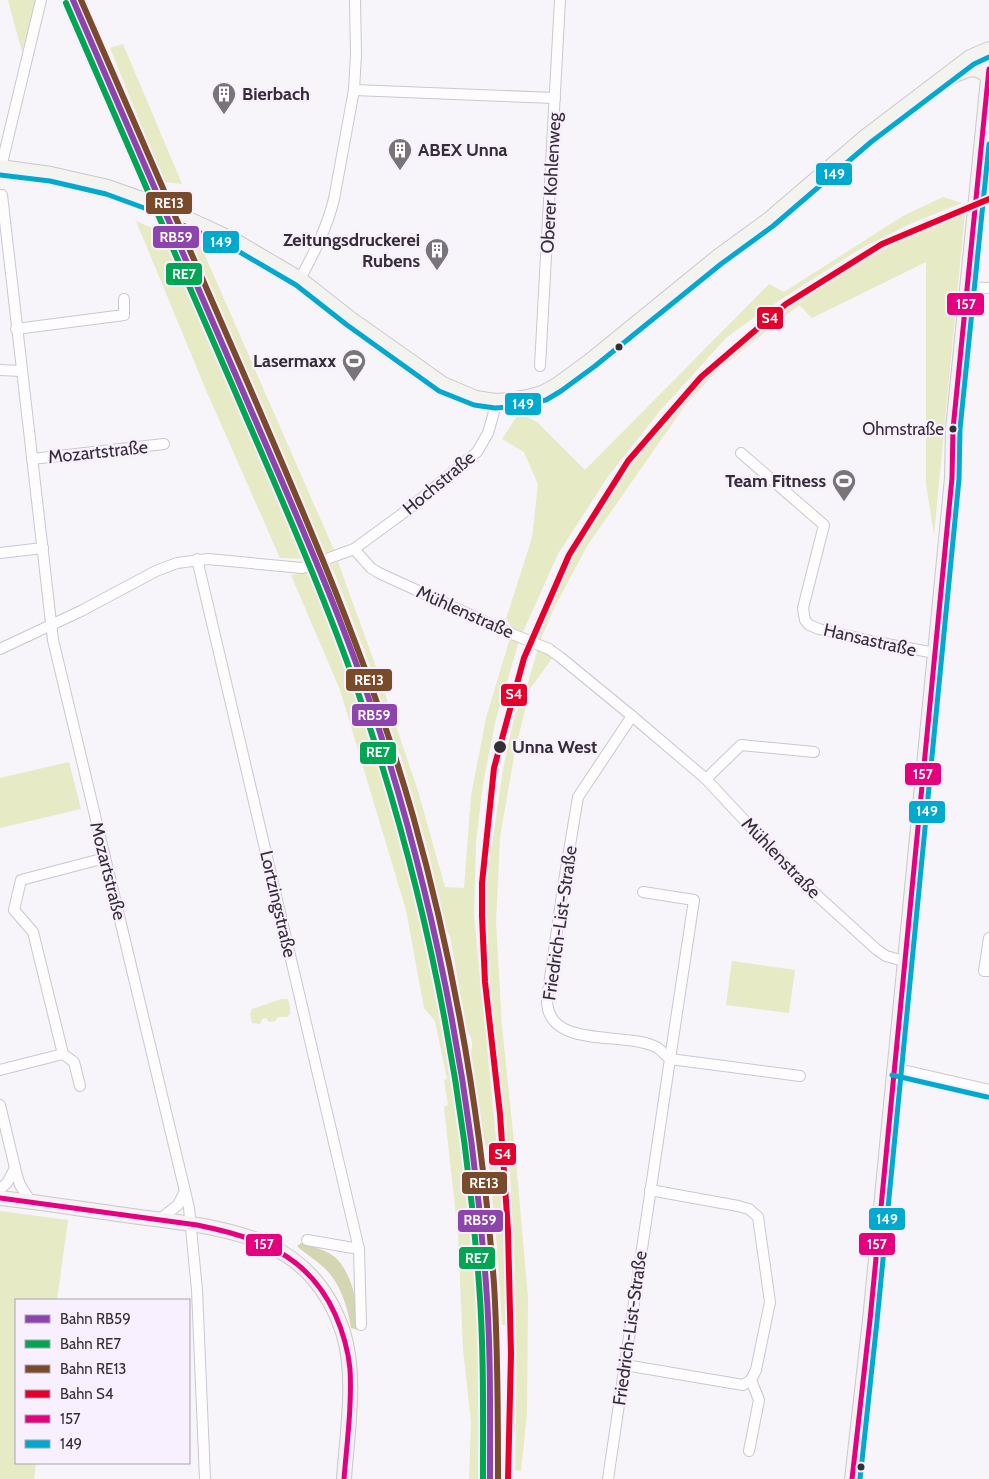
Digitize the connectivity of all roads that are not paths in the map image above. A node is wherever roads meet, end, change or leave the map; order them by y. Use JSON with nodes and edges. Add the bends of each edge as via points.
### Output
{"nodes":[{"id":1,"x":41,"y":0,"type":"edge"},
{"id":2,"x":355,"y":0,"type":"edge"},
{"id":3,"x":560,"y":0,"type":"edge"},
{"id":4,"x":989,"y":49,"type":"edge"},
{"id":5,"x":989,"y":73,"type":"edge"},
{"id":6,"x":932,"y":85,"type":"junction"},
{"id":7,"x":354,"y":90,"type":"junction"},
{"id":8,"x":555,"y":98,"type":"junction"},
{"id":9,"x":0,"y":167,"type":"edge"},
{"id":10,"x":2,"y":195,"type":"dead end"},
{"id":11,"x":300,"y":279,"type":"junction"},
{"id":12,"x":967,"y":287,"type":"junction"},
{"id":13,"x":989,"y":288,"type":"edge"},
{"id":14,"x":124,"y":299,"type":"dead end"},
{"id":15,"x":16,"y":329,"type":"junction"},
{"id":16,"x":540,"y":366,"type":"dead end"},
{"id":17,"x":0,"y":370,"type":"edge"},
{"id":18,"x":21,"y":371,"type":"junction"},
{"id":19,"x":495,"y":401,"type":"junction"},
{"id":20,"x":164,"y":444,"type":"dead end"},
{"id":21,"x":741,"y":452,"type":"dead end"},
{"id":22,"x":32,"y":459,"type":"junction"},
{"id":23,"x":43,"y":548,"type":"junction"},
{"id":24,"x":354,"y":549,"type":"junction"},
{"id":25,"x":0,"y":553,"type":"edge"},
{"id":26,"x":197,"y":559,"type":"junction"},
{"id":27,"x":52,"y":625,"type":"junction"},
{"id":28,"x":0,"y":649,"type":"edge"},
{"id":29,"x":935,"y":653,"type":"junction"},
{"id":30,"x":632,"y":716,"type":"junction"},
{"id":31,"x":814,"y":752,"type":"dead end"},
{"id":32,"x":706,"y":779,"type":"junction"},
{"id":33,"x":105,"y":858,"type":"junction"},
{"id":34,"x":643,"y":892,"type":"dead end"},
{"id":35,"x":989,"y":938,"type":"edge"},
{"id":36,"x":904,"y":962,"type":"junction"},
{"id":37,"x":989,"y":971,"type":"edge"},
{"id":38,"x":63,"y":1054,"type":"junction"},
{"id":39,"x":670,"y":1059,"type":"junction"},
{"id":40,"x":894,"y":1068,"type":"junction"},
{"id":41,"x":0,"y":1070,"type":"edge"},
{"id":42,"x":800,"y":1076,"type":"dead end"},
{"id":43,"x":80,"y":1086,"type":"dead end"},
{"id":44,"x":989,"y":1090,"type":"edge"},
{"id":45,"x":0,"y":1105,"type":"edge"},
{"id":46,"x":15,"y":1168,"type":"junction"},
{"id":47,"x":0,"y":1190,"type":"edge"},
{"id":48,"x":650,"y":1190,"type":"junction"},
{"id":49,"x":186,"y":1191,"type":"junction"},
{"id":50,"x":0,"y":1198,"type":"edge"},
{"id":51,"x":32,"y":1202,"type":"junction"},
{"id":52,"x":159,"y":1220,"type":"junction"},
{"id":53,"x":192,"y":1224,"type":"junction"},
{"id":54,"x":307,"y":1240,"type":"dead end"},
{"id":55,"x":359,"y":1249,"type":"junction"},
{"id":56,"x":361,"y":1325,"type":"dead end"},
{"id":57,"x":625,"y":1365,"type":"junction"},
{"id":58,"x":751,"y":1380,"type":"junction"},
{"id":59,"x":749,"y":1451,"type":"dead end"},
{"id":60,"x":205,"y":1479,"type":"edge"},
{"id":61,"x":344,"y":1479,"type":"edge"},
{"id":62,"x":608,"y":1479,"type":"edge"},
{"id":63,"x":852,"y":1479,"type":"edge"}],
"edges":[{"from":1,"to":9,"type":"street"},
{"from":2,"to":7,"type":"street"},
{"from":3,"to":8,"type":"street","name":"Oberer Kohlenweg"},
{"from":4,"to":6,"type":"main road","via":[[970,56]]},
{"from":5,"to":6,"type":"main road","via":[[971,68]]},
{"from":5,"to":12,"type":"main road","name":"Hansastraße"},
{"from":6,"to":19,"type":"main road","via":[[866,136],[768,220],[571,375],[542,393]]},
{"from":7,"to":8,"type":"street"},
{"from":7,"to":11,"type":"street","via":[[330,216]]},
{"from":8,"to":16,"type":"street","name":"Oberer Kohlenweg"},
{"from":9,"to":11,"type":"main road","via":[[82,180],[150,202],[226,236]]},
{"from":10,"to":15,"type":"street","name":"Mozartstraße"},
{"from":11,"to":19,"type":"main road","via":[[431,376],[462,393]]},
{"from":12,"to":13,"type":"street"},
{"from":12,"to":29,"type":"main road","name":"Hansastraße"},
{"from":14,"to":15,"type":"street","via":[[124,315]]},
{"from":15,"to":18,"type":"street","name":"Mozartstraße"},
{"from":17,"to":18,"type":"street"},
{"from":18,"to":22,"type":"street","name":"Mozartstraße"},
{"from":19,"to":24,"type":"street","name":"Hochstraße","via":[[488,433],[476,452],[406,511]]},
{"from":20,"to":22,"type":"street","name":"Mozartstraße"},
{"from":21,"to":29,"type":"street","name":"Hansastraße","via":[[824,525],[803,608],[805,620],[819,629]]},
{"from":22,"to":23,"type":"street","name":"Mozartstraße"},
{"from":23,"to":25,"type":"street"},
{"from":23,"to":27,"type":"street","name":"Mozartstraße"},
{"from":24,"to":26,"type":"street","via":[[302,568]]},
{"from":24,"to":30,"type":"street","name":"Mühlenstraße","via":[[379,573],[549,649]]},
{"from":26,"to":27,"type":"street","via":[[167,566]]},
{"from":26,"to":55,"type":"street","name":"Lortzingstraße"},
{"from":27,"to":28,"type":"street"},
{"from":27,"to":33,"type":"street","name":"Mozartstraße"},
{"from":29,"to":36,"type":"main road","name":"Hansastraße"},
{"from":30,"to":32,"type":"street","name":"Mühlenstraße"},
{"from":30,"to":39,"type":"street","name":"Friedrich-List-Straße","via":[[578,797],[547,1007],[557,1025],[572,1033],[642,1043],[658,1048]]},
{"from":31,"to":32,"type":"street","via":[[740,745]]},
{"from":32,"to":36,"type":"street","name":"Mühlenstraße","via":[[798,878],[876,949]]},
{"from":33,"to":38,"type":"street","via":[[21,880],[14,910],[33,932]]},
{"from":33,"to":49,"type":"street","name":"Mozartstraße"},
{"from":34,"to":39,"type":"street","name":"Friedrich-List-Straße","via":[[694,900]]},
{"from":35,"to":37,"type":"street","via":[[984,971]]},
{"from":36,"to":40,"type":"main road","name":"Hansastraße"},
{"from":38,"to":41,"type":"street"},
{"from":38,"to":43,"type":"street","via":[[74,1062]]},
{"from":39,"to":42,"type":"street"},
{"from":39,"to":48,"type":"street","name":"Friedrich-List-Straße"},
{"from":40,"to":44,"type":"street"},
{"from":40,"to":63,"type":"main road","name":"Hansastraße"},
{"from":45,"to":46,"type":"street"},
{"from":46,"to":47,"type":"street"},
{"from":46,"to":51,"type":"street","via":[[20,1185]]},
{"from":48,"to":57,"type":"street","name":"Friedrich-List-Straße"},
{"from":48,"to":58,"type":"street","via":[[738,1206],[749,1209],[758,1217],[770,1302]]},
{"from":49,"to":52,"type":"street","via":[[178,1205]]},
{"from":49,"to":53,"type":"street","name":"Mozartstraße"},
{"from":50,"to":51,"type":"main road"},
{"from":51,"to":52,"type":"main road"},
{"from":52,"to":53,"type":"main road"},
{"from":53,"to":60,"type":"street","name":"Mozartstraße"},
{"from":53,"to":61,"type":"main road","via":[[229,1230],[269,1244],[305,1270],[329,1300],[343,1333],[349,1369]]},
{"from":54,"to":55,"type":"street"},
{"from":55,"to":56,"type":"street","name":"Lortzingstraße"},
{"from":57,"to":58,"type":"street","via":[[743,1384]]},
{"from":57,"to":62,"type":"street","name":"Friedrich-List-Straße"},
{"from":58,"to":59,"type":"street","via":[[759,1400]]}]}
